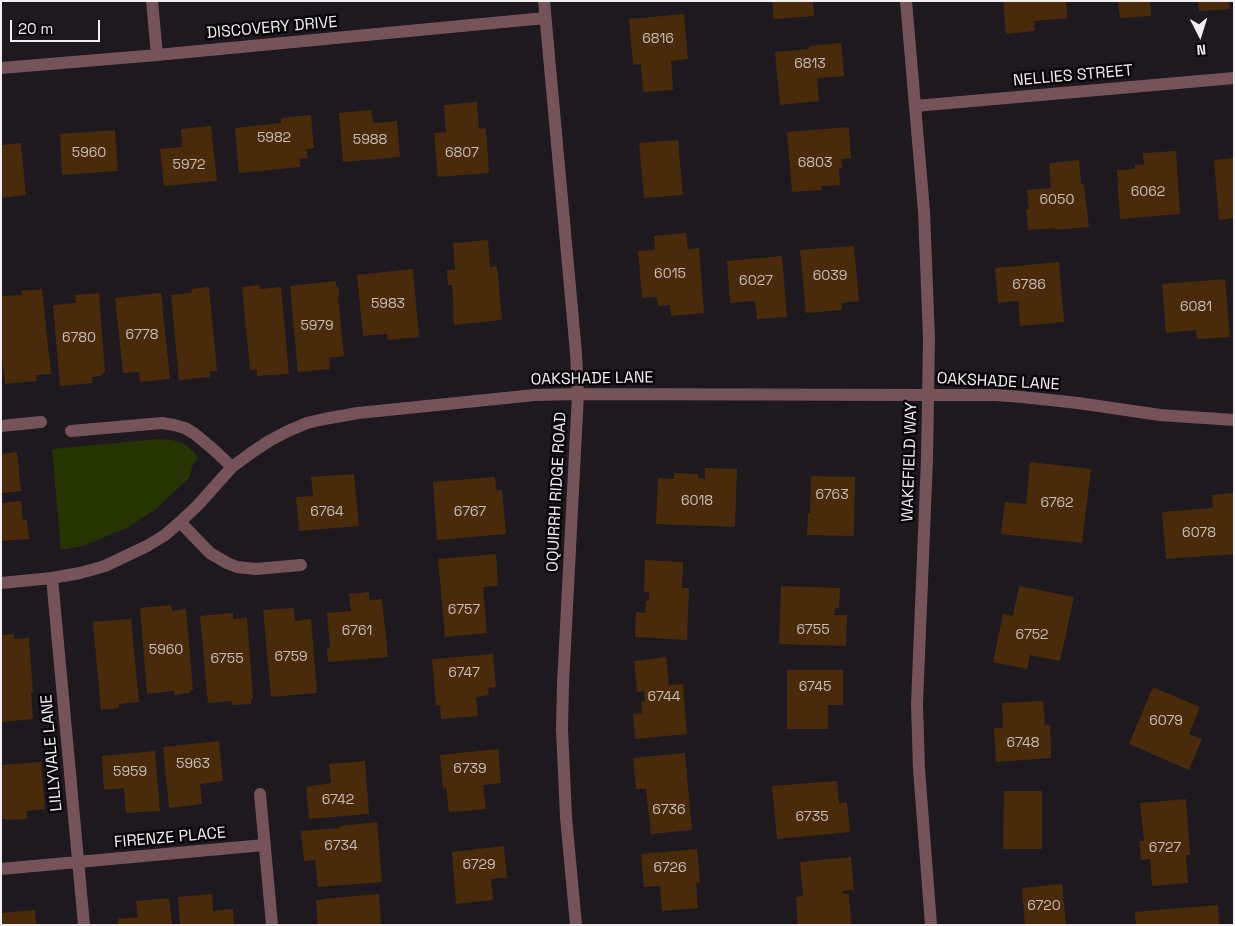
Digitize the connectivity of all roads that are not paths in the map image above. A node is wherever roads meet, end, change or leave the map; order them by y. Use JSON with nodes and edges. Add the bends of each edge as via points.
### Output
{"nodes":[{"id":1,"x":152,"y":1,"type":"edge"},
{"id":2,"x":544,"y":1,"type":"edge"},
{"id":3,"x":906,"y":1,"type":"edge"},
{"id":4,"x":546,"y":18,"type":"junction"},
{"id":5,"x":157,"y":55,"type":"junction"},
{"id":6,"x":1,"y":68,"type":"edge"},
{"id":7,"x":1234,"y":78,"type":"edge"},
{"id":8,"x":915,"y":106,"type":"junction"},
{"id":9,"x":578,"y":394,"type":"junction"},
{"id":10,"x":928,"y":395,"type":"junction"},
{"id":11,"x":1234,"y":420,"type":"edge"},
{"id":12,"x":41,"y":422,"type":"dead end"},
{"id":13,"x":1,"y":426,"type":"edge"},
{"id":14,"x":70,"y":431,"type":"dead end"},
{"id":15,"x":232,"y":467,"type":"junction"},
{"id":16,"x":180,"y":522,"type":"junction"},
{"id":17,"x":301,"y":565,"type":"dead end"},
{"id":18,"x":52,"y":578,"type":"junction"},
{"id":19,"x":1,"y":583,"type":"edge"},
{"id":20,"x":260,"y":794,"type":"dead end"},
{"id":21,"x":264,"y":845,"type":"junction"},
{"id":22,"x":78,"y":862,"type":"junction"},
{"id":23,"x":1,"y":870,"type":"edge"},
{"id":24,"x":84,"y":925,"type":"edge"},
{"id":25,"x":272,"y":925,"type":"edge"},
{"id":26,"x":576,"y":925,"type":"edge"},
{"id":27,"x":931,"y":925,"type":"edge"}],
"edges":[{"from":1,"to":5,"type":"street"},
{"from":2,"to":4,"type":"street","name":"OQUIRRH RIDGE ROAD"},
{"from":3,"to":8,"type":"street","name":"WAKEFIELD WAY"},
{"from":4,"to":5,"type":"street","name":"DISCOVERY DRIVE"},
{"from":4,"to":9,"type":"street","name":"OQUIRRH RIDGE ROAD"},
{"from":5,"to":6,"type":"street","name":"DISCOVERY DRIVE"},
{"from":7,"to":8,"type":"street","name":"NELLIES STREET"},
{"from":8,"to":10,"type":"street","name":"WAKEFIELD WAY","via":[[924,210]]},
{"from":9,"to":10,"type":"street","name":"OAKSHADE LANE"},
{"from":9,"to":15,"type":"street","name":"OAKSHADE LANE","via":[[536,395],[342,415],[288,431]]},
{"from":9,"to":26,"type":"street","name":"OQUIRRH RIDGE ROAD","via":[[562,729]]},
{"from":10,"to":11,"type":"street","name":"OAKSHADE LANE","via":[[1022,397],[1160,415]]},
{"from":10,"to":27,"type":"street","name":"WAKEFIELD WAY","via":[[917,704]]},
{"from":12,"to":13,"type":"street"},
{"from":14,"to":15,"type":"street","via":[[174,425],[195,434]]},
{"from":15,"to":16,"type":"street","name":"OAKSHADE LANE"},
{"from":16,"to":17,"type":"street","via":[[210,553],[227,564],[256,568]]},
{"from":16,"to":18,"type":"street","name":"OAKSHADE LANE","via":[[147,546],[105,566]]},
{"from":18,"to":19,"type":"street","name":"OAKSHADE LANE"},
{"from":18,"to":22,"type":"street","name":"LILLYVALE LANE"},
{"from":20,"to":21,"type":"street"},
{"from":21,"to":22,"type":"street","name":"FIRENZE PLACE"},
{"from":21,"to":25,"type":"street"},
{"from":22,"to":23,"type":"street","name":"FIRENZE PLACE"},
{"from":22,"to":24,"type":"street","name":"LILLYVALE LANE"}]}
